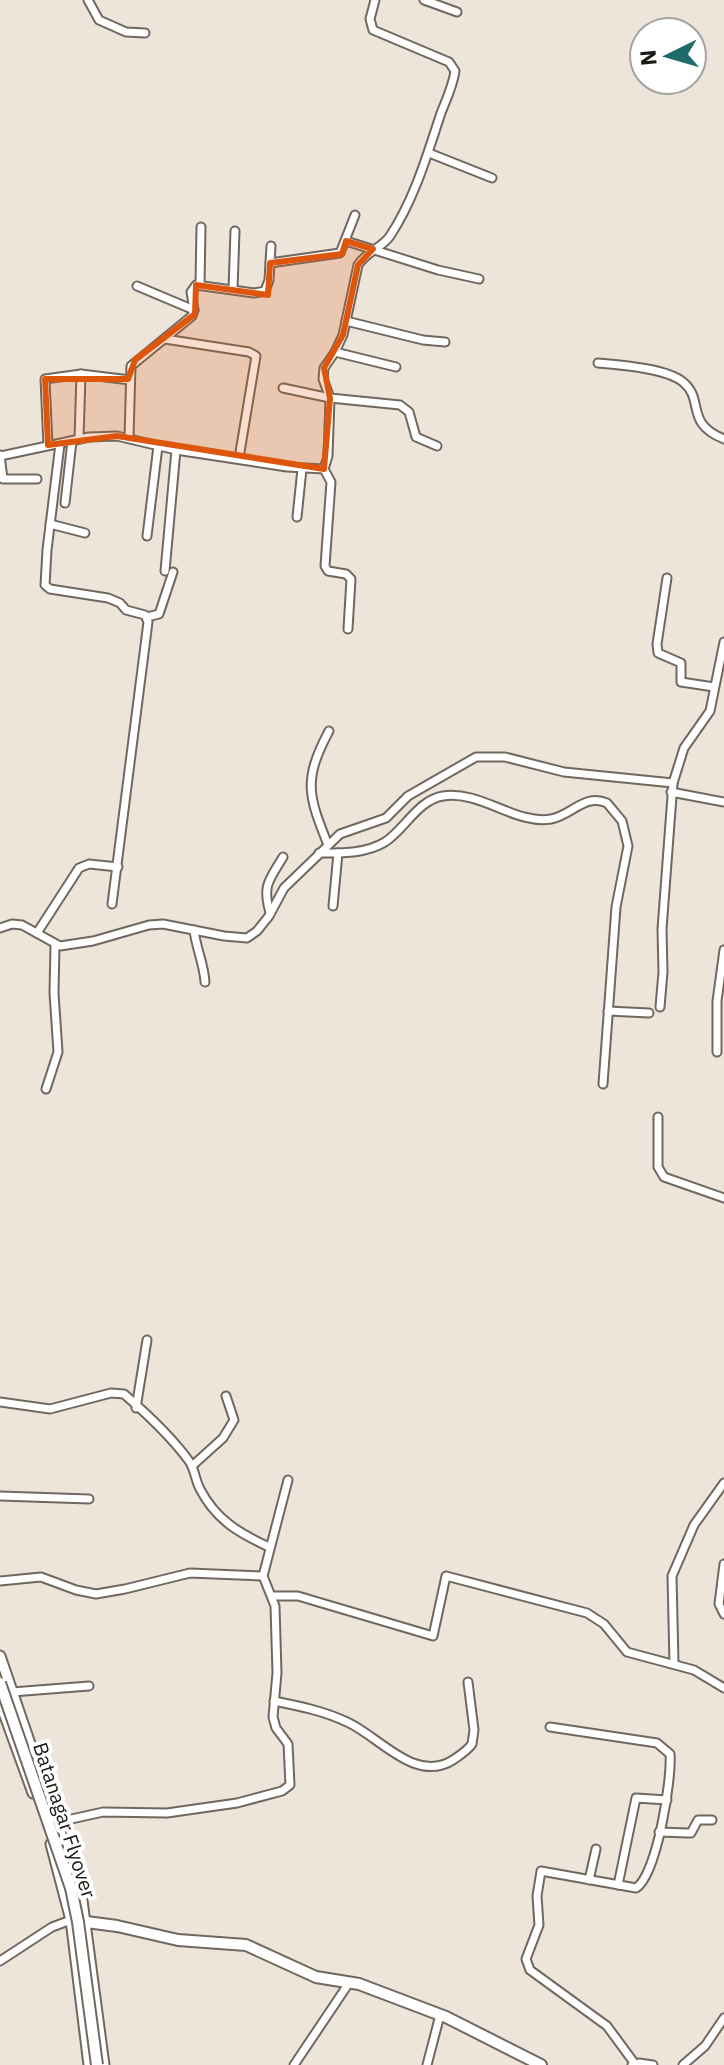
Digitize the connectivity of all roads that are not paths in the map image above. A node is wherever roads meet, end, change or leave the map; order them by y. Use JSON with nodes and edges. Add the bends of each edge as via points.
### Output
{"nodes":[{"id":1,"x":88,"y":0,"type":"edge"},
{"id":2,"x":375,"y":0,"type":"edge"},
{"id":3,"x":424,"y":0,"type":"edge"},
{"id":4,"x":457,"y":12,"type":"dead end"},
{"id":5,"x":145,"y":33,"type":"dead end"},
{"id":6,"x":429,"y":153,"type":"junction"},
{"id":7,"x":492,"y":178,"type":"dead end"},
{"id":8,"x":355,"y":215,"type":"dead end"},
{"id":9,"x":201,"y":227,"type":"dead end"},
{"id":10,"x":235,"y":231,"type":"dead end"},
{"id":11,"x":346,"y":241,"type":"junction"},
{"id":12,"x":271,"y":246,"type":"dead end"},
{"id":13,"x":373,"y":249,"type":"junction"},
{"id":14,"x":270,"y":263,"type":"junction"},
{"id":15,"x":479,"y":279,"type":"dead end"},
{"id":16,"x":200,"y":285,"type":"junction"},
{"id":17,"x":137,"y":286,"type":"dead end"},
{"id":18,"x":233,"y":289,"type":"junction"},
{"id":19,"x":194,"y":310,"type":"junction"},
{"id":20,"x":346,"y":321,"type":"junction"},
{"id":21,"x":165,"y":339,"type":"junction"},
{"id":22,"x":445,"y":342,"type":"dead end"},
{"id":23,"x":335,"y":352,"type":"junction"},
{"id":24,"x":598,"y":363,"type":"dead end"},
{"id":25,"x":396,"y":367,"type":"dead end"},
{"id":26,"x":81,"y":374,"type":"junction"},
{"id":27,"x":130,"y":380,"type":"junction"},
{"id":28,"x":283,"y":388,"type":"dead end"},
{"id":29,"x":330,"y":398,"type":"junction"},
{"id":30,"x":129,"y":438,"type":"junction"},
{"id":31,"x":724,"y":439,"type":"edge"},
{"id":32,"x":75,"y":440,"type":"junction"},
{"id":33,"x":60,"y":444,"type":"junction"},
{"id":34,"x":48,"y":445,"type":"junction"},
{"id":35,"x":158,"y":446,"type":"junction"},
{"id":36,"x":437,"y":446,"type":"dead end"},
{"id":37,"x":176,"y":450,"type":"junction"},
{"id":38,"x":0,"y":455,"type":"edge"},
{"id":39,"x":239,"y":458,"type":"junction"},
{"id":40,"x":302,"y":469,"type":"junction"},
{"id":41,"x":324,"y":469,"type":"junction"},
{"id":42,"x":37,"y":479,"type":"dead end"},
{"id":43,"x":65,"y":503,"type":"dead end"},
{"id":44,"x":297,"y":517,"type":"dead end"},
{"id":45,"x":50,"y":524,"type":"junction"},
{"id":46,"x":85,"y":533,"type":"dead end"},
{"id":47,"x":147,"y":536,"type":"dead end"},
{"id":48,"x":667,"y":578,"type":"dead end"},
{"id":49,"x":147,"y":617,"type":"junction"},
{"id":50,"x":348,"y":629,"type":"dead end"},
{"id":51,"x":724,"y":642,"type":"edge"},
{"id":52,"x":714,"y":687,"type":"junction"},
{"id":53,"x":329,"y":731,"type":"dead end"},
{"id":54,"x":673,"y":788,"type":"junction"},
{"id":55,"x":724,"y":802,"type":"edge"},
{"id":56,"x":328,"y":845,"type":"junction"},
{"id":57,"x":319,"y":853,"type":"junction"},
{"id":58,"x":338,"y":853,"type":"junction"},
{"id":59,"x":283,"y":857,"type":"dead end"},
{"id":60,"x":118,"y":867,"type":"junction"},
{"id":61,"x":112,"y":904,"type":"dead end"},
{"id":62,"x":333,"y":906,"type":"dead end"},
{"id":63,"x":270,"y":913,"type":"junction"},
{"id":64,"x":0,"y":928,"type":"edge"},
{"id":65,"x":194,"y":930,"type":"junction"},
{"id":66,"x":37,"y":933,"type":"junction"},
{"id":67,"x":55,"y":945,"type":"junction"},
{"id":68,"x":724,"y":950,"type":"edge"},
{"id":69,"x":205,"y":982,"type":"dead end"},
{"id":70,"x":660,"y":1007,"type":"dead end"},
{"id":71,"x":608,"y":1011,"type":"junction"},
{"id":72,"x":649,"y":1013,"type":"dead end"},
{"id":73,"x":717,"y":1052,"type":"dead end"},
{"id":74,"x":603,"y":1084,"type":"dead end"},
{"id":75,"x":46,"y":1089,"type":"dead end"},
{"id":76,"x":658,"y":1117,"type":"dead end"},
{"id":77,"x":724,"y":1198,"type":"edge"},
{"id":78,"x":147,"y":1340,"type":"dead end"},
{"id":79,"x":226,"y":1396,"type":"dead end"},
{"id":80,"x":0,"y":1402,"type":"edge"},
{"id":81,"x":136,"y":1408,"type":"junction"},
{"id":82,"x":192,"y":1466,"type":"junction"},
{"id":83,"x":288,"y":1480,"type":"dead end"},
{"id":84,"x":724,"y":1483,"type":"edge"},
{"id":85,"x":0,"y":1496,"type":"edge"},
{"id":86,"x":89,"y":1499,"type":"dead end"},
{"id":87,"x":269,"y":1547,"type":"junction"},
{"id":88,"x":724,"y":1564,"type":"edge"},
{"id":89,"x":263,"y":1576,"type":"junction"},
{"id":90,"x":0,"y":1581,"type":"edge"},
{"id":91,"x":272,"y":1596,"type":"junction"},
{"id":92,"x":724,"y":1614,"type":"edge"},
{"id":93,"x":0,"y":1656,"type":"edge"},
{"id":94,"x":674,"y":1664,"type":"junction"},
{"id":95,"x":468,"y":1682,"type":"dead end"},
{"id":96,"x":0,"y":1683,"type":"edge"},
{"id":97,"x":89,"y":1686,"type":"dead end"},
{"id":98,"x":724,"y":1688,"type":"edge"},
{"id":99,"x":12,"y":1692,"type":"junction"},
{"id":100,"x":274,"y":1701,"type":"junction"},
{"id":101,"x":0,"y":1702,"type":"edge"},
{"id":102,"x":550,"y":1727,"type":"dead end"},
{"id":103,"x":667,"y":1800,"type":"junction"},
{"id":104,"x":712,"y":1820,"type":"dead end"},
{"id":105,"x":58,"y":1822,"type":"junction"},
{"id":106,"x":659,"y":1832,"type":"junction"},
{"id":107,"x":596,"y":1849,"type":"dead end"},
{"id":108,"x":589,"y":1880,"type":"junction"},
{"id":109,"x":618,"y":1885,"type":"junction"},
{"id":110,"x":71,"y":1920,"type":"junction"},
{"id":111,"x":86,"y":1922,"type":"junction"},
{"id":112,"x":0,"y":1961,"type":"edge"},
{"id":113,"x":349,"y":1983,"type":"junction"},
{"id":114,"x":440,"y":2015,"type":"junction"},
{"id":115,"x":724,"y":2018,"type":"edge"},
{"id":116,"x":634,"y":2064,"type":"edge"},
{"id":117,"x":89,"y":2065,"type":"edge"},
{"id":118,"x":97,"y":2065,"type":"edge"},
{"id":119,"x":104,"y":2065,"type":"edge"},
{"id":120,"x":294,"y":2065,"type":"edge"},
{"id":121,"x":427,"y":2065,"type":"edge"},
{"id":122,"x":541,"y":2065,"type":"edge"},
{"id":123,"x":653,"y":2065,"type":"edge"},
{"id":124,"x":683,"y":2065,"type":"edge"}],
"edges":[{"from":1,"to":5,"type":"street","via":[[99,20],[126,32]]},
{"from":2,"to":6,"type":"street","via":[[373,30],[453,65],[454,78]]},
{"from":3,"to":4,"type":"street"},
{"from":6,"to":7,"type":"street"},
{"from":6,"to":13,"type":"street","via":[[390,237]]},
{"from":8,"to":11,"type":"street"},
{"from":9,"to":16,"type":"street"},
{"from":10,"to":18,"type":"street"},
{"from":11,"to":13,"type":"street"},
{"from":11,"to":14,"type":"street","via":[[337,254]]},
{"from":12,"to":14,"type":"street"},
{"from":13,"to":15,"type":"street"},
{"from":13,"to":20,"type":"street","via":[[358,265]]},
{"from":14,"to":18,"type":"street","via":[[265,291]]},
{"from":16,"to":18,"type":"street"},
{"from":16,"to":19,"type":"street","via":[[191,292]]},
{"from":17,"to":19,"type":"street"},
{"from":19,"to":21,"type":"street"},
{"from":20,"to":22,"type":"street"},
{"from":20,"to":23,"type":"street"},
{"from":21,"to":27,"type":"street","via":[[135,360]]},
{"from":21,"to":39,"type":"street","via":[[256,356]]},
{"from":23,"to":25,"type":"street"},
{"from":23,"to":29,"type":"street","via":[[324,368]]},
{"from":24,"to":31,"type":"street","via":[[675,377],[688,387],[703,427]]},
{"from":26,"to":27,"type":"street"},
{"from":26,"to":32,"type":"street"},
{"from":26,"to":34,"type":"street","via":[[45,379]]},
{"from":27,"to":30,"type":"street"},
{"from":28,"to":29,"type":"street"},
{"from":29,"to":36,"type":"street","via":[[406,407],[416,437]]},
{"from":29,"to":41,"type":"street"},
{"from":30,"to":32,"type":"street"},
{"from":30,"to":35,"type":"street"},
{"from":32,"to":33,"type":"street"},
{"from":32,"to":43,"type":"street"},
{"from":33,"to":34,"type":"street"},
{"from":33,"to":45,"type":"street"},
{"from":34,"to":38,"type":"street"},
{"from":35,"to":37,"type":"street"},
{"from":35,"to":47,"type":"street"},
{"from":37,"to":39,"type":"street"},
{"from":37,"to":49,"type":"street","via":[[169,572],[159,614]]},
{"from":38,"to":42,"type":"street","via":[[3,479]]},
{"from":39,"to":40,"type":"street"},
{"from":40,"to":41,"type":"street"},
{"from":40,"to":44,"type":"street"},
{"from":41,"to":50,"type":"street","via":[[331,482],[325,566],[351,579]]},
{"from":45,"to":46,"type":"street"},
{"from":45,"to":49,"type":"street","via":[[47,588],[108,598]]},
{"from":48,"to":52,"type":"street","via":[[658,653],[681,663],[684,683]]},
{"from":49,"to":60,"type":"street"},
{"from":51,"to":52,"type":"street"},
{"from":52,"to":54,"type":"street","via":[[710,711],[684,748]]},
{"from":53,"to":56,"type":"street","via":[[313,764],[310,788]]},
{"from":54,"to":55,"type":"street"},
{"from":54,"to":56,"type":"street","via":[[564,772],[505,757],[476,757],[408,796],[386,818],[355,827]]},
{"from":54,"to":70,"type":"street"},
{"from":56,"to":57,"type":"street"},
{"from":57,"to":58,"type":"street"},
{"from":57,"to":63,"type":"street","via":[[284,888]]},
{"from":58,"to":62,"type":"street"},
{"from":58,"to":71,"type":"street","via":[[388,840],[436,797],[466,797],[546,819],[588,800],[607,803],[622,821],[628,846],[616,907]]},
{"from":59,"to":63,"type":"street","via":[[265,886]]},
{"from":60,"to":61,"type":"street"},
{"from":60,"to":66,"type":"street","via":[[79,868]]},
{"from":63,"to":65,"type":"street","via":[[247,938]]},
{"from":64,"to":66,"type":"street","via":[[22,925]]},
{"from":65,"to":67,"type":"street","via":[[149,925],[74,946]]},
{"from":65,"to":69,"type":"street"},
{"from":66,"to":67,"type":"street"},
{"from":67,"to":75,"type":"street","via":[[58,1052]]},
{"from":68,"to":73,"type":"street"},
{"from":71,"to":72,"type":"street"},
{"from":71,"to":74,"type":"street"},
{"from":76,"to":77,"type":"street","via":[[657,1160],[664,1177]]},
{"from":78,"to":81,"type":"street"},
{"from":79,"to":82,"type":"street","via":[[234,1420],[223,1438]]},
{"from":80,"to":81,"type":"street","via":[[50,1409],[121,1393]]},
{"from":81,"to":82,"type":"street","via":[[165,1432]]},
{"from":82,"to":87,"type":"street","via":[[198,1486],[221,1519]]},
{"from":83,"to":87,"type":"street"},
{"from":84,"to":94,"type":"street","via":[[694,1525],[672,1576]]},
{"from":85,"to":86,"type":"street"},
{"from":87,"to":89,"type":"street"},
{"from":88,"to":92,"type":"street","via":[[719,1604]]},
{"from":89,"to":90,"type":"street","via":[[190,1573],[96,1594],[41,1577]]},
{"from":89,"to":91,"type":"street"},
{"from":91,"to":94,"type":"street","via":[[298,1596],[433,1636],[446,1576],[587,1613],[627,1652]]},
{"from":91,"to":100,"type":"street","via":[[277,1621]]},
{"from":93,"to":99,"type":"street"},
{"from":94,"to":98,"type":"street"},
{"from":95,"to":100,"type":"street","via":[[472,1744],[440,1767],[397,1757],[367,1731],[326,1712]]},
{"from":96,"to":118,"type":"main road","name":"Batanagar Flyover","bridge":true,"via":[[71,1888]]},
{"from":97,"to":99,"type":"street"},
{"from":99,"to":105,"type":"street"},
{"from":100,"to":105,"type":"street","via":[[274,1723],[288,1744],[291,1782],[286,1789],[175,1812],[103,1812]]},
{"from":101,"to":110,"type":"street","via":[[52,1848]]},
{"from":102,"to":103,"type":"street","via":[[663,1746],[670,1757]]},
{"from":103,"to":106,"type":"street"},
{"from":103,"to":109,"type":"street","via":[[636,1798]]},
{"from":104,"to":106,"type":"street","via":[[698,1820],[691,1833]]},
{"from":105,"to":111,"type":"street"},
{"from":106,"to":109,"type":"street","via":[[642,1884]]},
{"from":107,"to":108,"type":"street"},
{"from":108,"to":109,"type":"street"},
{"from":108,"to":116,"type":"street","via":[[541,1871],[539,1925],[527,1964],[607,2026]]},
{"from":110,"to":111,"type":"main road"},
{"from":110,"to":112,"type":"street"},
{"from":110,"to":117,"type":"street"},
{"from":111,"to":113,"type":"main road","via":[[178,1940],[246,1945],[305,1973]]},
{"from":111,"to":119,"type":"street"},
{"from":113,"to":114,"type":"main road"},
{"from":113,"to":120,"type":"street"},
{"from":114,"to":121,"type":"street"},
{"from":114,"to":122,"type":"main road"},
{"from":115,"to":124,"type":"street","via":[[705,2046]]},
{"from":116,"to":123,"type":"street"}]}
